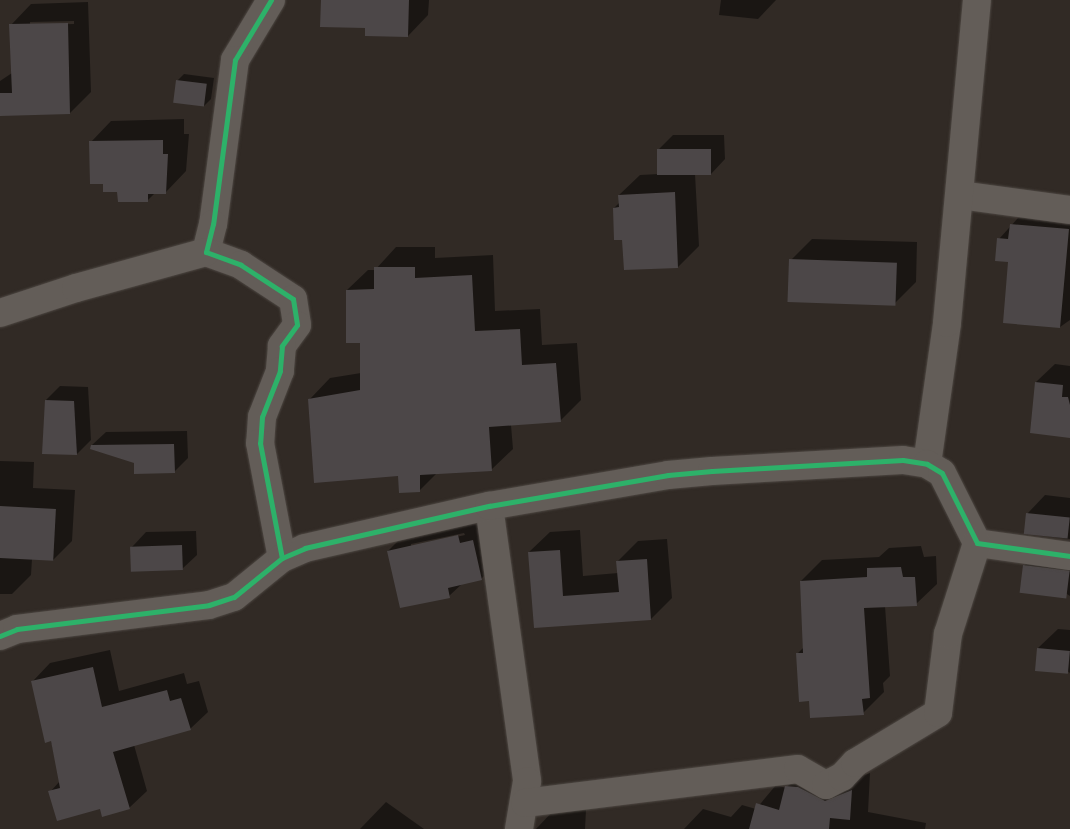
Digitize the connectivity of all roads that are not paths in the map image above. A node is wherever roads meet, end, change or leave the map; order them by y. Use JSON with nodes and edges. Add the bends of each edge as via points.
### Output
{"nodes":[{"id":1,"x":271,"y":0,"type":"edge"},
{"id":2,"x":977,"y":0,"type":"edge"},
{"id":3,"x":960,"y":195,"type":"junction"},
{"id":4,"x":1070,"y":210,"type":"edge"},
{"id":5,"x":206,"y":252,"type":"junction"},
{"id":6,"x":0,"y":313,"type":"edge"},
{"id":7,"x":927,"y":464,"type":"junction"},
{"id":8,"x":489,"y":506,"type":"junction"},
{"id":9,"x":977,"y":543,"type":"junction"},
{"id":10,"x":1070,"y":556,"type":"edge"},
{"id":11,"x":282,"y":558,"type":"junction"},
{"id":12,"x":0,"y":636,"type":"edge"},
{"id":13,"x":522,"y":816,"type":"edge"}],
"edges":[{"from":1,"to":5,"type":"street","via":[[235,60],[213,224]]},
{"from":2,"to":3,"type":"street"},
{"from":3,"to":4,"type":"street"},
{"from":3,"to":7,"type":"street"},
{"from":5,"to":6,"type":"street"},
{"from":5,"to":11,"type":"street","via":[[241,265],[293,299],[297,324],[282,346],[280,371],[262,416],[260,443]]},
{"from":7,"to":8,"type":"street","via":[[903,460],[668,475]]},
{"from":7,"to":9,"type":"street","via":[[942,474]]},
{"from":8,"to":11,"type":"street","via":[[305,548]]},
{"from":8,"to":13,"type":"street","via":[[523,749]]},
{"from":9,"to":10,"type":"street"},
{"from":9,"to":13,"type":"street","via":[[948,634],[938,713],[855,763],[842,777],[826,785],[798,769]]},
{"from":11,"to":12,"type":"street","via":[[254,584],[234,597],[209,605],[17,630]]}]}
